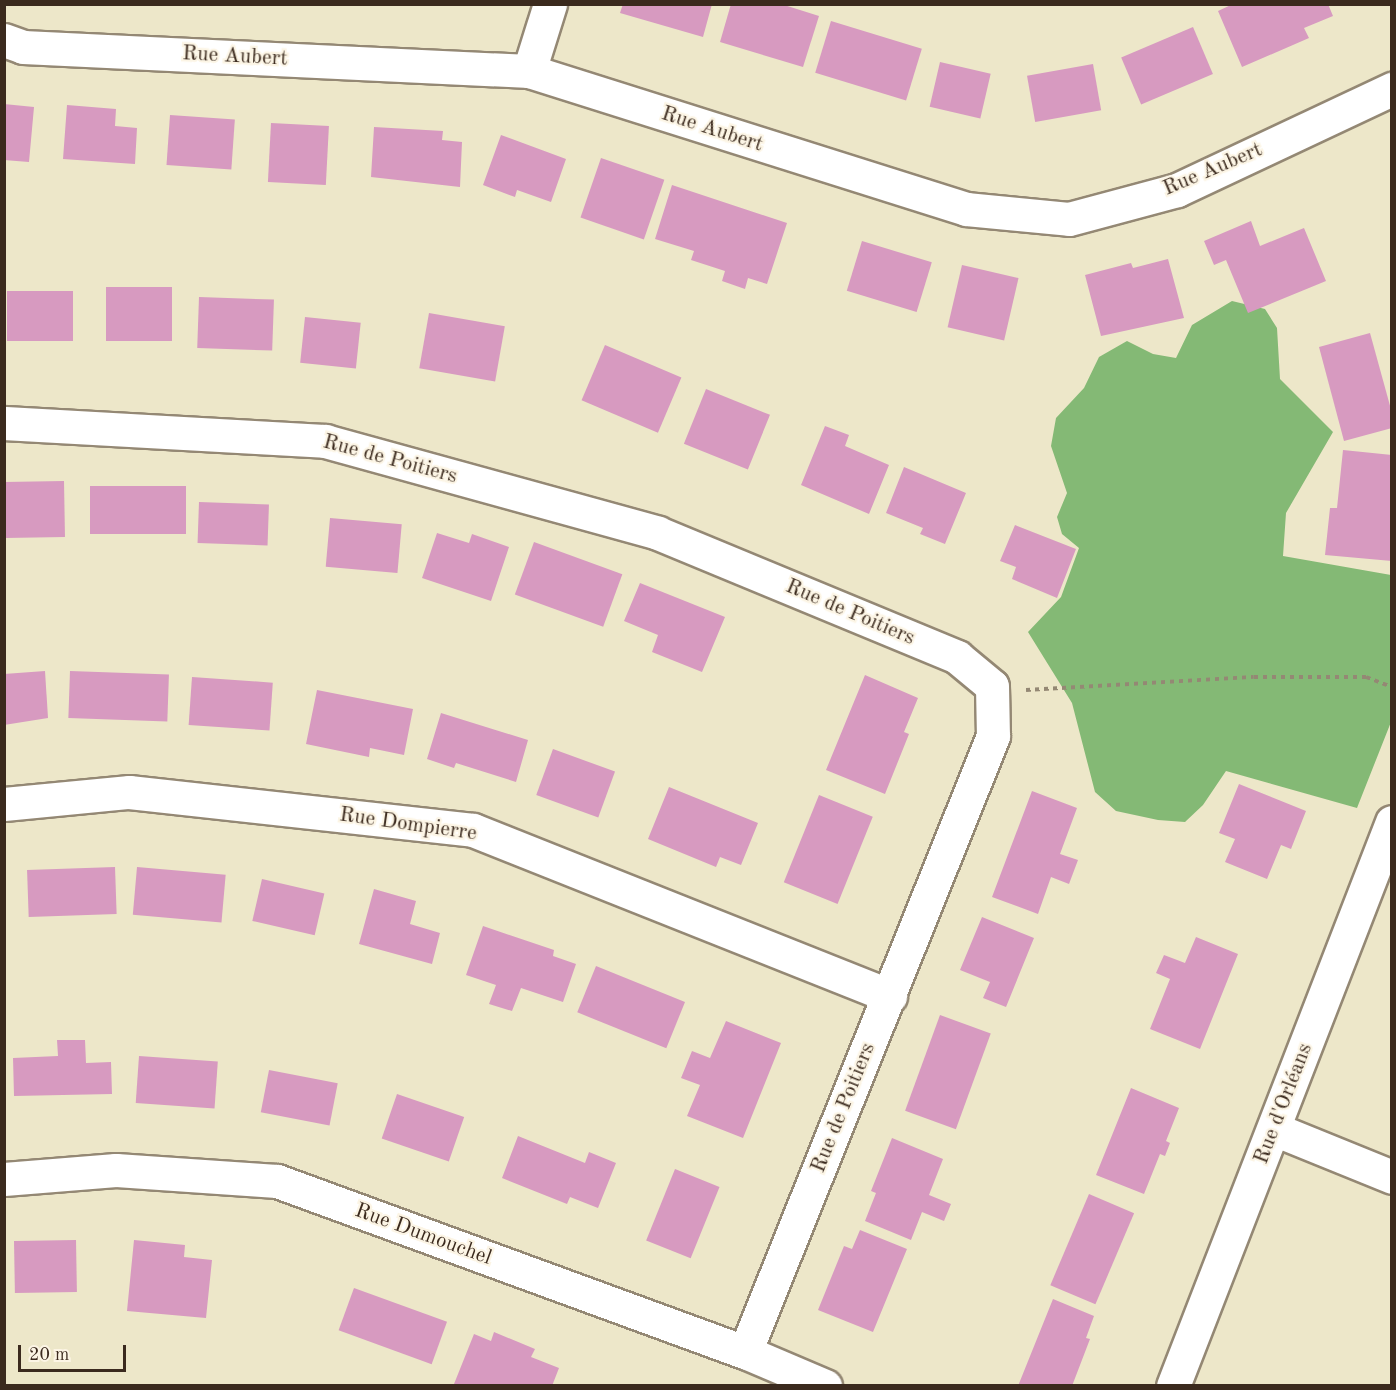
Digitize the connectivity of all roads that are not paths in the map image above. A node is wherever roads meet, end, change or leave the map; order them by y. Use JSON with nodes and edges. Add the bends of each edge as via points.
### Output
{"nodes":[{"id":1,"x":550,"y":4,"type":"edge"},
{"id":2,"x":4,"y":40,"type":"edge"},
{"id":3,"x":529,"y":71,"type":"junction"},
{"id":4,"x":1387,"y":100,"type":"edge"},
{"id":5,"x":4,"y":423,"type":"edge"},
{"id":6,"x":4,"y":804,"type":"edge"},
{"id":7,"x":1392,"y":822,"type":"edge"},
{"id":8,"x":890,"y":996,"type":"junction"},
{"id":9,"x":1274,"y":1129,"type":"junction"},
{"id":10,"x":1392,"y":1177,"type":"edge"},
{"id":11,"x":4,"y":1179,"type":"edge"},
{"id":12,"x":745,"y":1352,"type":"junction"},
{"id":13,"x":825,"y":1386,"type":"edge"},
{"id":14,"x":1173,"y":1386,"type":"edge"}],
"edges":[{"from":1,"to":3,"type":"street"},
{"from":2,"to":3,"type":"street","name":"Rue Aubert","via":[[23,47]]},
{"from":3,"to":4,"type":"street","name":"Rue Aubert","via":[[966,209],[1069,219],[1177,190]]},
{"from":5,"to":8,"type":"street","name":"Rue de Poitiers","via":[[337,444],[658,533],[957,657],[992,686],[993,736]]},
{"from":6,"to":8,"type":"street","name":"Rue Dompierre","via":[[129,792],[472,830]]},
{"from":7,"to":9,"type":"street","name":"Rue d'Orléans"},
{"from":8,"to":12,"type":"street","name":"Rue de Poitiers"},
{"from":9,"to":10,"type":"street"},
{"from":9,"to":14,"type":"street","name":"Rue d'Orléans"},
{"from":11,"to":12,"type":"street","name":"Rue Dumouchel","via":[[116,1170],[277,1181]]},
{"from":12,"to":13,"type":"street","name":"Rue Dumouchel"}]}
